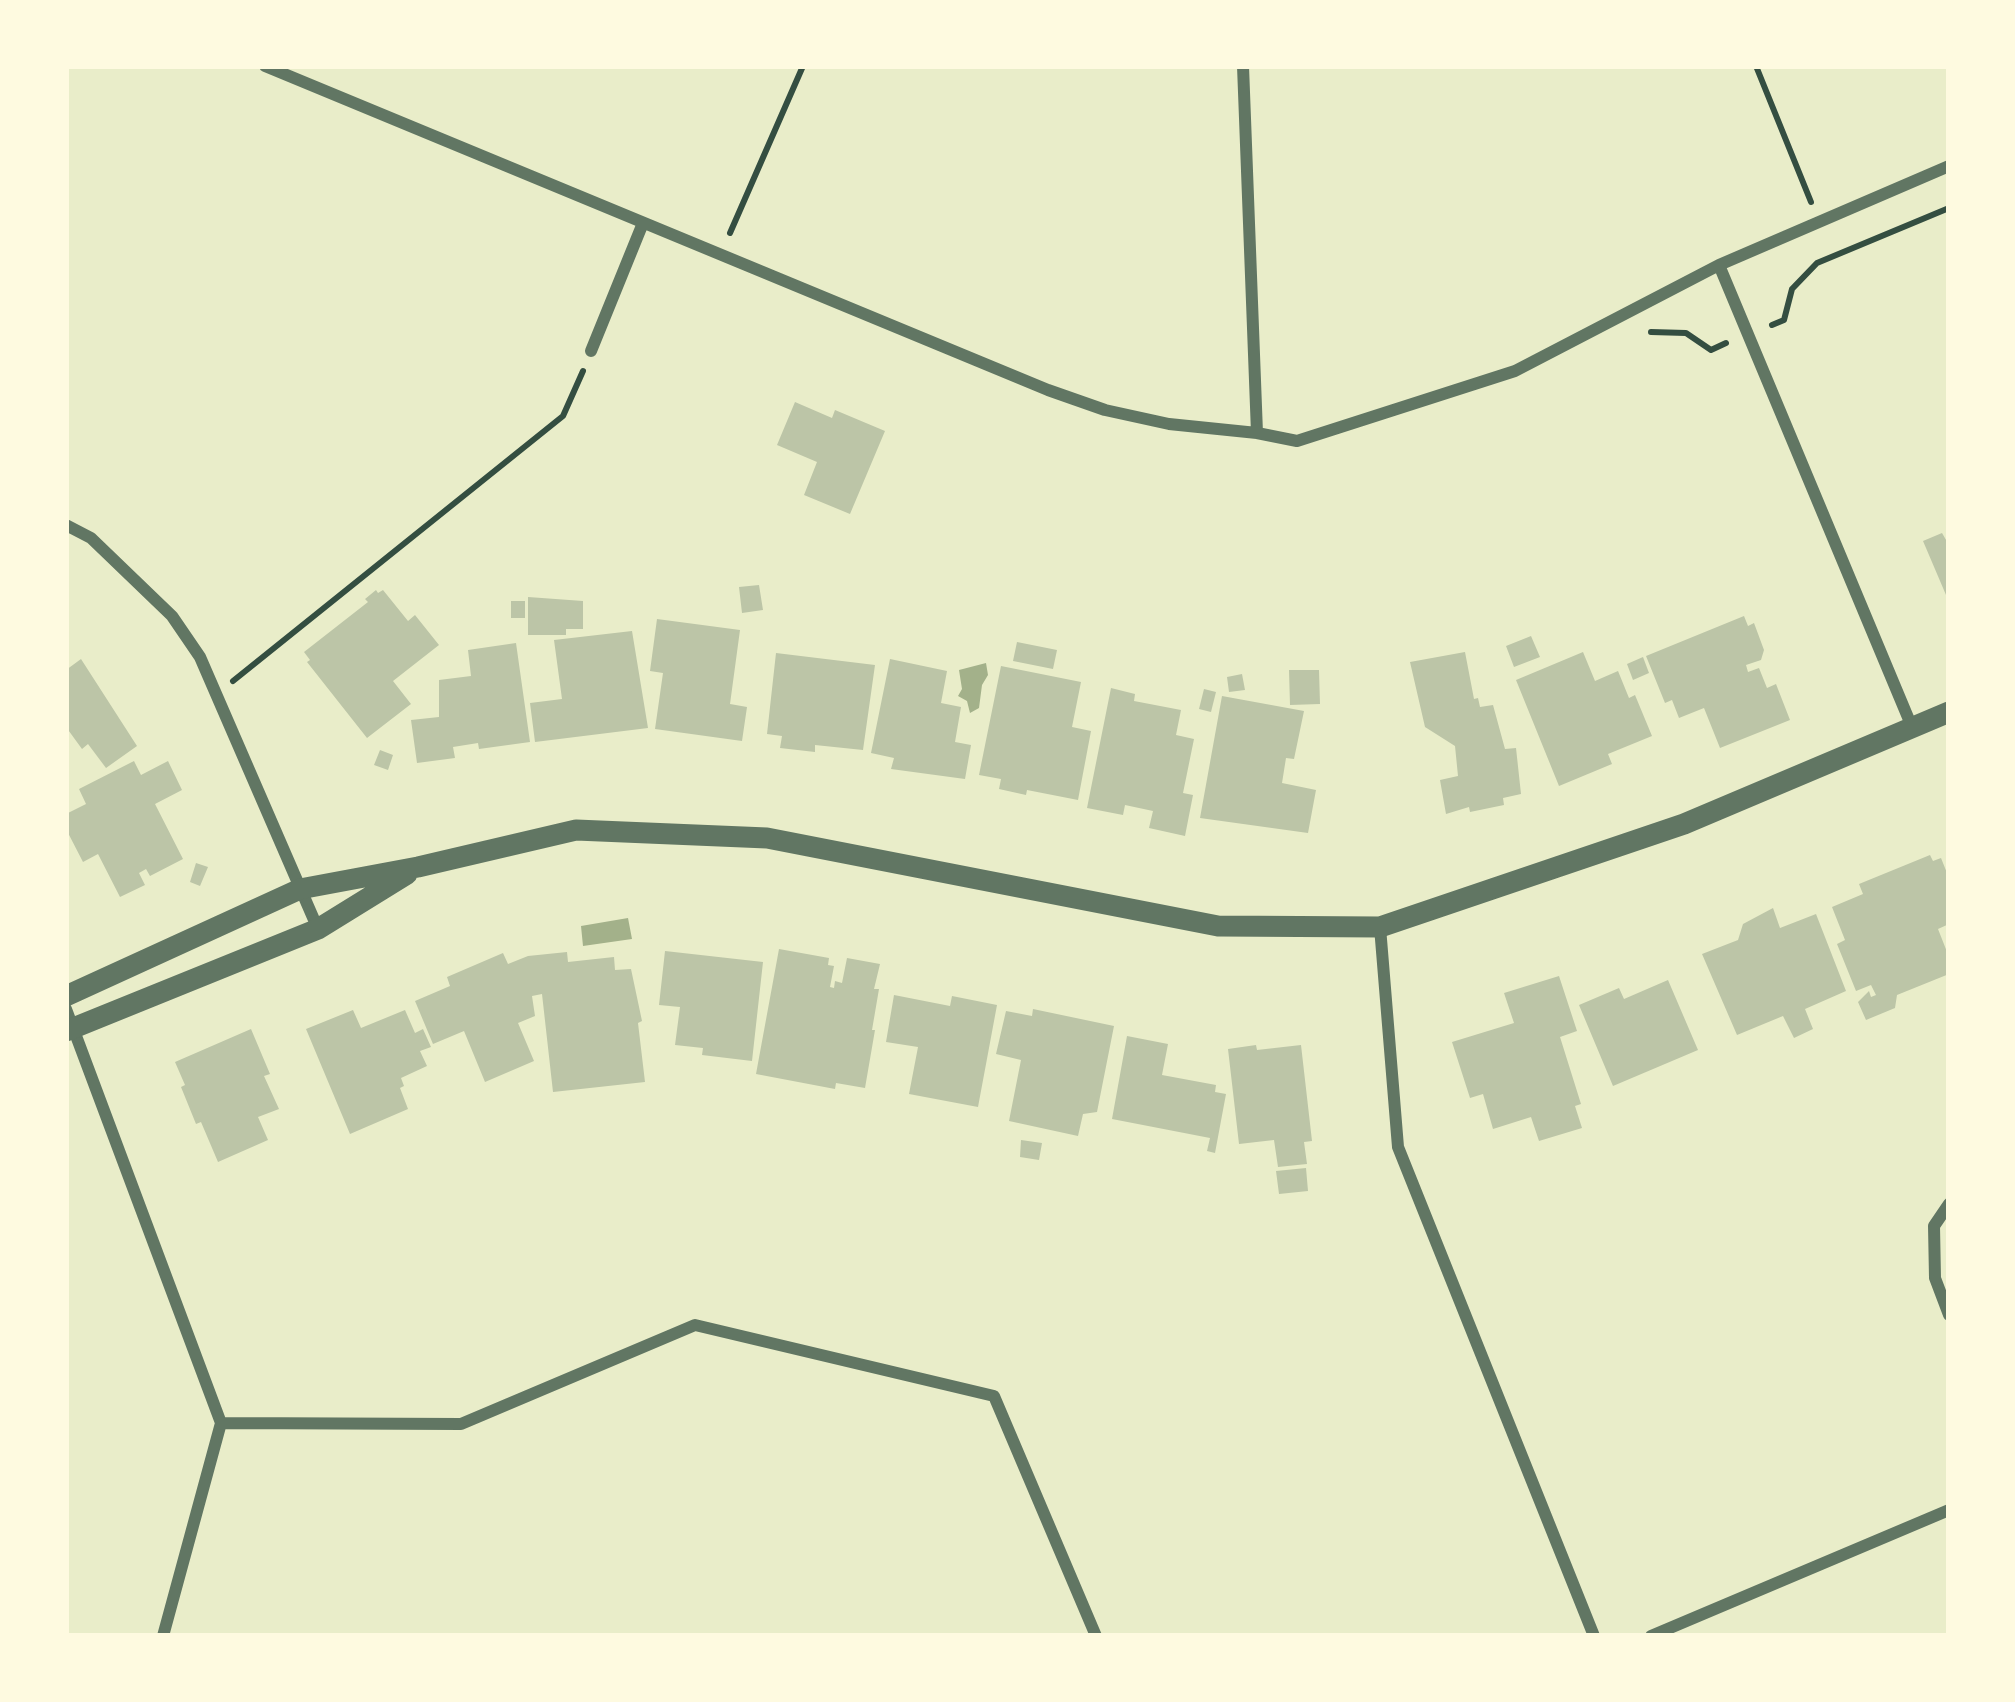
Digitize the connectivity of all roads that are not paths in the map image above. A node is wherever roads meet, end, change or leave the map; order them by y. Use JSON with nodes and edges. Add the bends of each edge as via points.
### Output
{"nodes":[{"id":1,"x":265,"y":66,"type":"edge"},
{"id":2,"x":1244,"y":66,"type":"edge"},
{"id":3,"x":1949,"y":166,"type":"edge"},
{"id":4,"x":643,"y":223,"type":"junction"},
{"id":5,"x":1719,"y":265,"type":"junction"},
{"id":6,"x":591,"y":351,"type":"road end"},
{"id":7,"x":1257,"y":433,"type":"junction"},
{"id":8,"x":66,"y":525,"type":"edge"},
{"id":9,"x":1949,"y":712,"type":"edge"},
{"id":10,"x":1912,"y":727,"type":"junction"},
{"id":11,"x":418,"y":868,"type":"junction"},
{"id":12,"x":300,"y":889,"type":"junction"},
{"id":13,"x":1380,"y":927,"type":"junction"},
{"id":14,"x":318,"y":929,"type":"junction"},
{"id":15,"x":66,"y":996,"type":"edge"},
{"id":16,"x":68,"y":1023,"type":"edge"},
{"id":17,"x":1949,"y":1204,"type":"edge"},
{"id":18,"x":1949,"y":1315,"type":"edge"},
{"id":19,"x":220,"y":1423,"type":"junction"},
{"id":20,"x":1949,"y":1510,"type":"edge"},
{"id":21,"x":163,"y":1636,"type":"edge"},
{"id":22,"x":1096,"y":1636,"type":"edge"},
{"id":23,"x":1594,"y":1636,"type":"edge"},
{"id":24,"x":1651,"y":1636,"type":"edge"}],
"edges":[{"from":1,"to":4,"type":"street"},
{"from":2,"to":7,"type":"street"},
{"from":3,"to":5,"type":"street"},
{"from":4,"to":6,"type":"street"},
{"from":4,"to":7,"type":"street","via":[[1105,410]]},
{"from":5,"to":7,"type":"street","via":[[1515,371],[1297,441]]},
{"from":5,"to":10,"type":"street"},
{"from":8,"to":12,"type":"street","via":[[91,538],[172,616],[215,689]]},
{"from":9,"to":10,"type":"street"},
{"from":10,"to":13,"type":"street","via":[[1684,824]]},
{"from":11,"to":12,"type":"street"},
{"from":11,"to":13,"type":"street","via":[[576,830],[767,838],[1218,926]]},
{"from":11,"to":14,"type":"street"},
{"from":12,"to":14,"type":"street"},
{"from":12,"to":15,"type":"street"},
{"from":13,"to":23,"type":"street","via":[[1398,1147]]},
{"from":14,"to":16,"type":"street"},
{"from":16,"to":19,"type":"street"},
{"from":17,"to":18,"type":"street","via":[[1934,1226],[1935,1279]]},
{"from":19,"to":21,"type":"street"},
{"from":19,"to":22,"type":"street","via":[[461,1424],[695,1325],[994,1396]]},
{"from":20,"to":24,"type":"street"}]}
